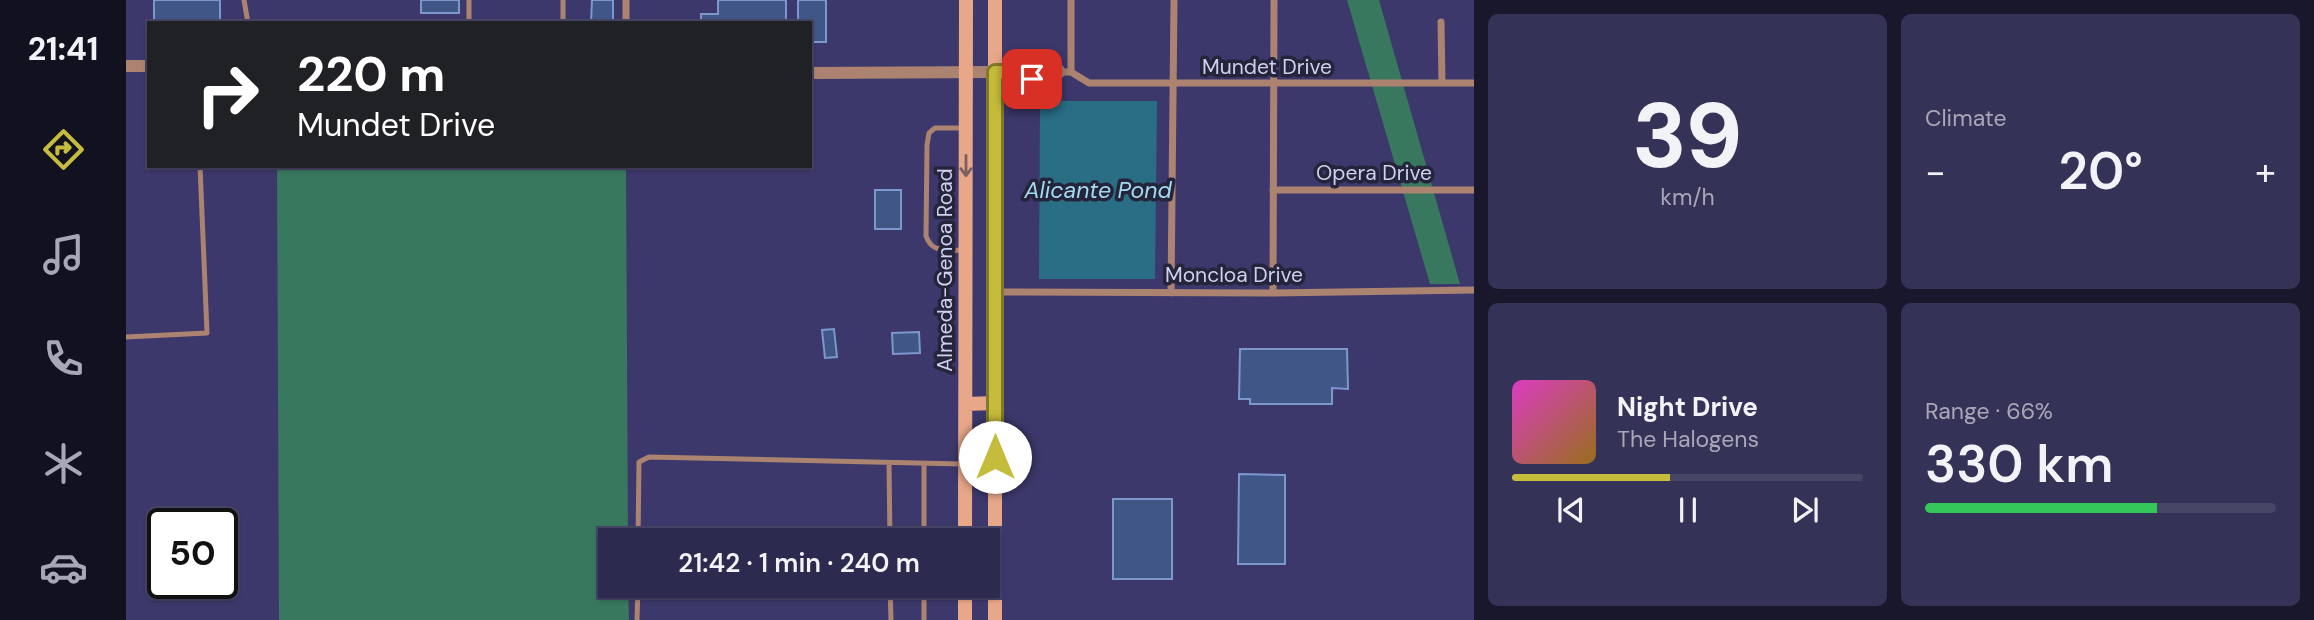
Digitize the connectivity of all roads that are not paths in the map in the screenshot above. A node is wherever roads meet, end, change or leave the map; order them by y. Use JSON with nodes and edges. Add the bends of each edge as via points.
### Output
{"nodes":[{"id":1,"x":244,"y":0,"type":"edge"},
{"id":2,"x":469,"y":0,"type":"edge"},
{"id":3,"x":564,"y":0,"type":"edge"},
{"id":4,"x":626,"y":0,"type":"edge"},
{"id":5,"x":966,"y":0,"type":"edge"},
{"id":6,"x":995,"y":0,"type":"edge"},
{"id":7,"x":1071,"y":0,"type":"edge"},
{"id":8,"x":1174,"y":0,"type":"edge"},
{"id":9,"x":1274,"y":0,"type":"edge"},
{"id":10,"x":248,"y":21,"type":"edge"},
{"id":11,"x":469,"y":21,"type":"edge"},
{"id":12,"x":563,"y":21,"type":"edge"},
{"id":13,"x":626,"y":21,"type":"edge"},
{"id":14,"x":1441,"y":22,"type":"dead end"},
{"id":15,"x":1032,"y":65,"type":"junction"},
{"id":16,"x":126,"y":66,"type":"edge"},
{"id":17,"x":147,"y":66,"type":"edge"},
{"id":18,"x":966,"y":71,"type":"junction"},
{"id":19,"x":1000,"y":72,"type":"junction"},
{"id":20,"x":1067,"y":72,"type":"junction"},
{"id":21,"x":812,"y":74,"type":"edge"},
{"id":22,"x":1032,"y":79,"type":"junction"},
{"id":23,"x":1442,"y":83,"type":"junction"},
{"id":24,"x":1474,"y":83,"type":"edge"},
{"id":25,"x":1273,"y":84,"type":"junction"},
{"id":26,"x":1173,"y":85,"type":"junction"},
{"id":27,"x":966,"y":128,"type":"junction"},
{"id":28,"x":200,"y":168,"type":"edge"},
{"id":29,"x":1273,"y":190,"type":"junction"},
{"id":30,"x":1474,"y":190,"type":"edge"},
{"id":31,"x":966,"y":250,"type":"junction"},
{"id":32,"x":1474,"y":290,"type":"edge"},
{"id":33,"x":995,"y":292,"type":"junction"},
{"id":34,"x":1171,"y":293,"type":"junction"},
{"id":35,"x":1273,"y":293,"type":"junction"},
{"id":36,"x":126,"y":337,"type":"edge"},
{"id":37,"x":995,"y":403,"type":"junction"},
{"id":38,"x":966,"y":404,"type":"junction"},
{"id":39,"x":889,"y":463,"type":"junction"},
{"id":40,"x":923,"y":464,"type":"junction"},
{"id":41,"x":965,"y":464,"type":"junction"},
{"id":42,"x":638,"y":528,"type":"edge"},
{"id":43,"x":890,"y":528,"type":"edge"},
{"id":44,"x":924,"y":528,"type":"edge"},
{"id":45,"x":965,"y":528,"type":"edge"},
{"id":46,"x":638,"y":598,"type":"edge"},
{"id":47,"x":890,"y":598,"type":"edge"},
{"id":48,"x":924,"y":598,"type":"edge"},
{"id":49,"x":965,"y":598,"type":"edge"},
{"id":50,"x":637,"y":620,"type":"edge"},
{"id":51,"x":891,"y":620,"type":"edge"},
{"id":52,"x":924,"y":620,"type":"edge"},
{"id":53,"x":965,"y":620,"type":"edge"},
{"id":54,"x":995,"y":620,"type":"edge"}],
"edges":[{"from":1,"to":10,"type":"lane"},
{"from":2,"to":11,"type":"lane"},
{"from":3,"to":12,"type":"lane"},
{"from":4,"to":13,"type":"street"},
{"from":5,"to":18,"type":"main road","name":"Almeda-Genoa Road"},
{"from":6,"to":19,"type":"main road"},
{"from":7,"to":20,"type":"street"},
{"from":8,"to":26,"type":"street"},
{"from":9,"to":25,"type":"street"},
{"from":14,"to":23,"type":"street"},
{"from":15,"to":19,"type":"street","name":"Mundet Drive","via":[[1009,65]]},
{"from":15,"to":20,"type":"street","name":"Mundet Drive","via":[[1058,65]]},
{"from":15,"to":22,"type":"lane"},
{"from":16,"to":17,"type":"street"},
{"from":18,"to":19,"type":"street"},
{"from":18,"to":21,"type":"street"},
{"from":18,"to":27,"type":"main road","name":"Almeda-Genoa Road"},
{"from":19,"to":22,"type":"street","via":[[1010,79]]},
{"from":19,"to":33,"type":"main road"},
{"from":20,"to":22,"type":"street","via":[[1056,79]]},
{"from":20,"to":26,"type":"street","name":"Mundet Drive","via":[[1089,83]]},
{"from":23,"to":24,"type":"street","name":"Mundet Drive"},
{"from":23,"to":25,"type":"street","name":"Mundet Drive"},
{"from":25,"to":26,"type":"street","name":"Mundet Drive"},
{"from":25,"to":29,"type":"street"},
{"from":26,"to":34,"type":"street"},
{"from":27,"to":31,"type":"main road","name":"Almeda-Genoa Road","one_way":true},
{"from":27,"to":31,"type":"lane","via":[[935,128],[929,133],[926,236],[940,251]]},
{"from":28,"to":36,"type":"lane","via":[[207,333]]},
{"from":29,"to":30,"type":"street","name":"Opera Drive"},
{"from":29,"to":35,"type":"street"},
{"from":31,"to":38,"type":"main road","name":"Almeda-Genoa Road"},
{"from":32,"to":35,"type":"street","name":"Moncloa Drive"},
{"from":33,"to":34,"type":"street","name":"Moncloa Drive"},
{"from":33,"to":37,"type":"main road"},
{"from":34,"to":35,"type":"street","name":"Moncloa Drive"},
{"from":37,"to":38,"type":"main road"},
{"from":37,"to":54,"type":"main road"},
{"from":38,"to":41,"type":"main road","name":"Almeda-Genoa Road"},
{"from":39,"to":40,"type":"lane"},
{"from":39,"to":42,"type":"lane","via":[[649,457],[639,462]]},
{"from":39,"to":43,"type":"lane"},
{"from":40,"to":41,"type":"lane"},
{"from":40,"to":44,"type":"lane"},
{"from":41,"to":45,"type":"main road","name":"Almeda-Genoa Road"},
{"from":46,"to":50,"type":"lane"},
{"from":47,"to":51,"type":"lane"},
{"from":48,"to":52,"type":"lane"},
{"from":49,"to":53,"type":"main road"}]}
